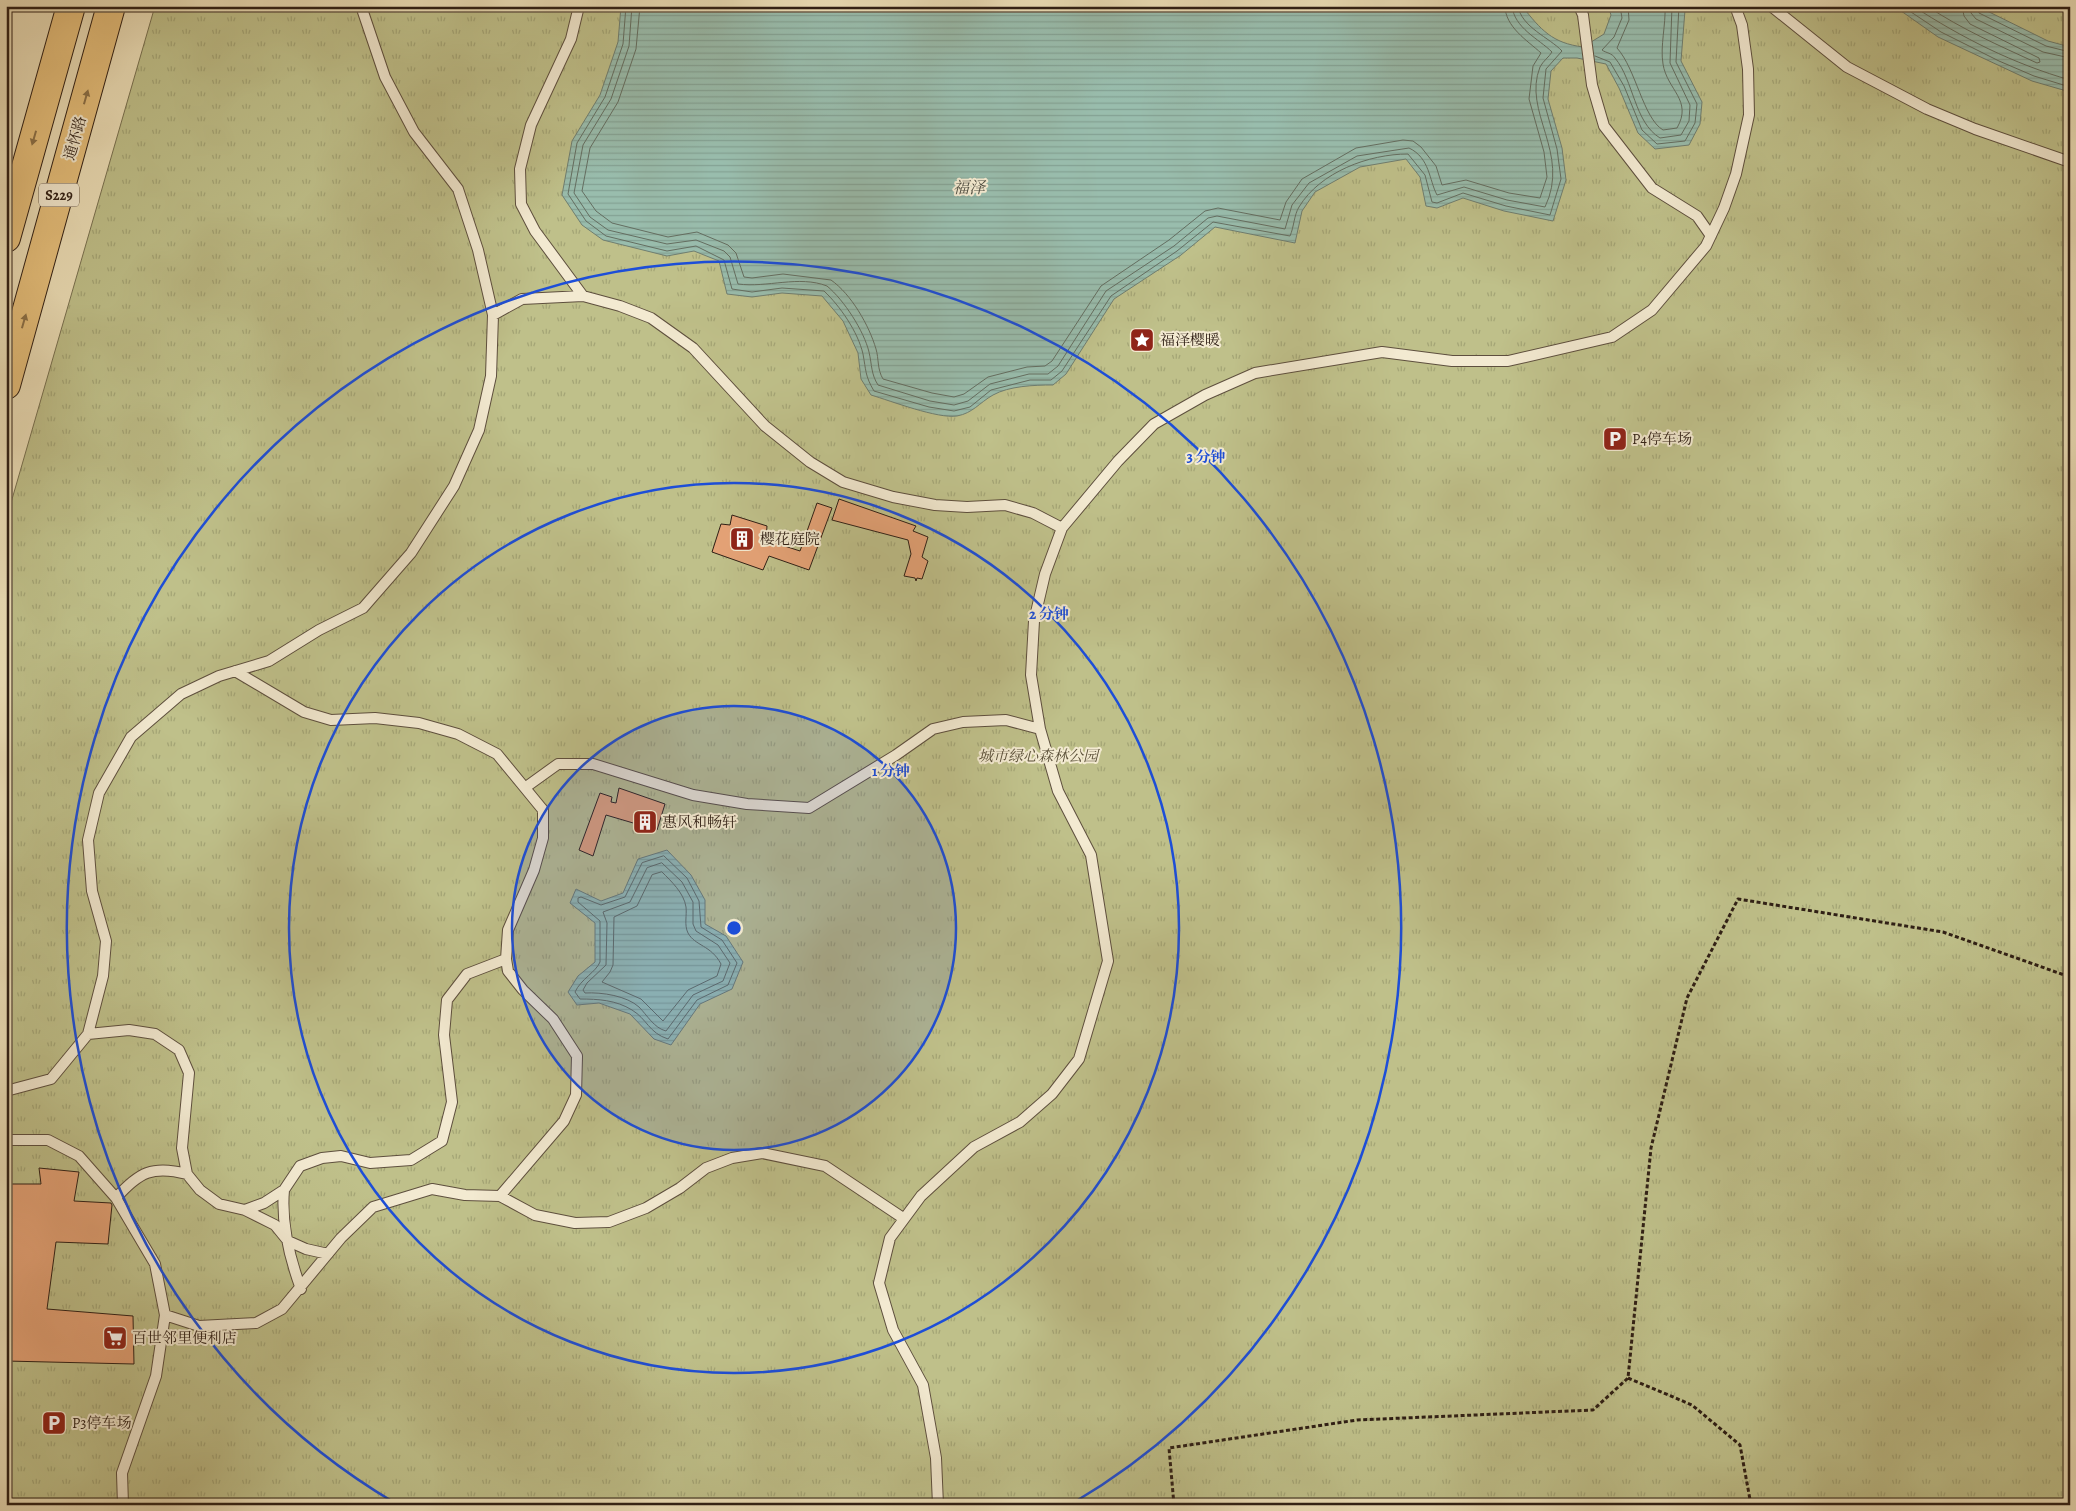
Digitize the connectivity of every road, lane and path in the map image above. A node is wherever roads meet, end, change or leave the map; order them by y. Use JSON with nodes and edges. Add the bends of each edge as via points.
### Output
{"nodes":[{"id":1,"x":71,"y":6,"type":"edge"},
{"id":2,"x":111,"y":6,"type":"edge"},
{"id":3,"x":361,"y":6,"type":"edge"},
{"id":4,"x":579,"y":6,"type":"edge"},
{"id":5,"x":1579,"y":6,"type":"edge"},
{"id":6,"x":1735,"y":6,"type":"edge"},
{"id":7,"x":1771,"y":6,"type":"edge"},
{"id":8,"x":2070,"y":162,"type":"edge"},
{"id":9,"x":1711,"y":236,"type":"junction"},
{"id":10,"x":6,"y":238,"type":"edge"},
{"id":11,"x":584,"y":296,"type":"junction"},
{"id":12,"x":493,"y":315,"type":"junction"},
{"id":13,"x":6,"y":385,"type":"edge"},
{"id":14,"x":1062,"y":528,"type":"junction"},
{"id":15,"x":235,"y":671,"type":"junction"},
{"id":16,"x":1040,"y":729,"type":"junction"},
{"id":17,"x":526,"y":787,"type":"junction"},
{"id":18,"x":506,"y":959,"type":"junction"},
{"id":19,"x":2070,"y":977,"type":"edge"},
{"id":20,"x":88,"y":1034,"type":"junction"},
{"id":21,"x":6,"y":1091,"type":"edge"},
{"id":22,"x":6,"y":1140,"type":"edge"},
{"id":23,"x":188,"y":1174,"type":"junction"},
{"id":24,"x":284,"y":1190,"type":"junction"},
{"id":25,"x":500,"y":1196,"type":"junction"},
{"id":26,"x":116,"y":1198,"type":"junction"},
{"id":27,"x":245,"y":1210,"type":"junction"},
{"id":28,"x":903,"y":1218,"type":"junction"},
{"id":29,"x":288,"y":1240,"type":"junction"},
{"id":30,"x":328,"y":1254,"type":"junction"},
{"id":31,"x":301,"y":1289,"type":"junction"},
{"id":32,"x":165,"y":1315,"type":"junction"},
{"id":33,"x":1628,"y":1378,"type":"junction"},
{"id":34,"x":123,"y":1505,"type":"edge"},
{"id":35,"x":938,"y":1505,"type":"edge"},
{"id":36,"x":1174,"y":1505,"type":"edge"},
{"id":37,"x":1751,"y":1505,"type":"edge"}],
"edges":[{"from":1,"to":10,"type":"main road","number":"S229","one_way":true},
{"from":13,"to":2,"type":"main road","name":"通怀路","number":"S229","one_way":true},
{"from":3,"to":12,"type":"lane","via":[[385,77],[414,132],[458,189],[478,250]]},
{"from":4,"to":11,"type":"lane","via":[[571,38],[531,124],[520,177],[521,204],[535,230]]},
{"from":5,"to":9,"type":"lane","via":[[1592,85],[1604,126],[1652,188],[1697,216]]},
{"from":6,"to":9,"type":"lane","via":[[1746,51],[1749,115],[1736,174]]},
{"from":7,"to":8,"type":"lane","via":[[1847,67],[1927,109]]},
{"from":9,"to":14,"type":"lane","via":[[1701,253],[1652,310],[1612,338],[1508,361],[1452,361],[1382,352],[1255,373],[1221,388],[1154,424]]},
{"from":11,"to":12,"type":"lane","via":[[522,299]]},
{"from":11,"to":14,"type":"lane","via":[[652,318],[693,348],[765,426],[810,462],[843,482],[935,505],[1005,505],[1033,513]]},
{"from":12,"to":15,"type":"lane","via":[[491,376],[479,430],[454,486],[411,553],[363,608],[269,661]]},
{"from":14,"to":16,"type":"lane","via":[[1045,574],[1034,621],[1031,675]]},
{"from":15,"to":17,"type":"lane","via":[[304,712],[330,720],[375,718],[410,722],[458,734],[497,754]]},
{"from":15,"to":20,"type":"lane","via":[[181,694],[131,737],[99,793],[88,840],[92,891],[106,941],[103,976]]},
{"from":16,"to":17,"type":"lane","via":[[1006,720],[962,722],[933,729],[809,808],[747,804],[693,795],[593,764],[558,764]]},
{"from":16,"to":28,"type":"lane","via":[[1058,791],[1091,855],[1108,961],[1079,1059],[1052,1094],[1020,1122],[974,1147],[921,1196]]},
{"from":17,"to":18,"type":"lane","via":[[543,810],[543,838],[534,870],[508,930]]},
{"from":18,"to":24,"type":"lane","via":[[467,974],[447,1000],[444,1034],[452,1102],[442,1141],[411,1160],[370,1163],[341,1156],[322,1158],[300,1166]]},
{"from":18,"to":25,"type":"lane","via":[[508,971],[552,1019],[577,1056],[576,1095],[564,1121]]},
{"from":19,"to":33,"type":"path","via":[[1943,932],[1738,899],[1687,998],[1651,1148]]},
{"from":20,"to":21,"type":"lane","via":[[51,1079]]},
{"from":20,"to":23,"type":"lane","via":[[129,1030],[155,1034],[179,1050],[188,1073],[182,1148]]},
{"from":22,"to":26,"type":"lane","via":[[48,1140],[79,1156]]},
{"from":23,"to":26,"type":"lane","via":[[167,1169],[148,1173],[131,1181]]},
{"from":23,"to":27,"type":"lane","via":[[200,1190],[219,1204]]},
{"from":24,"to":27,"type":"lane"},
{"from":24,"to":29,"type":"lane","via":[[282,1206]]},
{"from":25,"to":28,"type":"lane","via":[[535,1215],[575,1223],[609,1222],[646,1208],[706,1168],[732,1158],[762,1153],[825,1166]]},
{"from":25,"to":30,"type":"lane","via":[[465,1195],[432,1189],[373,1207]]},
{"from":26,"to":32,"type":"lane","via":[[155,1264]]},
{"from":27,"to":29,"type":"lane","via":[[274,1225]]},
{"from":28,"to":35,"type":"lane","via":[[890,1238],[879,1283],[893,1330],[923,1385],[936,1458]]},
{"from":29,"to":30,"type":"lane","via":[[306,1249]]},
{"from":29,"to":31,"type":"lane"},
{"from":30,"to":31,"type":"lane"},
{"from":31,"to":32,"type":"lane","via":[[282,1310],[256,1323],[199,1326]]},
{"from":32,"to":34,"type":"lane","via":[[156,1376],[122,1473]]},
{"from":33,"to":36,"type":"path","via":[[1593,1410],[1357,1420],[1170,1448]]},
{"from":33,"to":37,"type":"path","via":[[1692,1405],[1740,1445]]}]}
